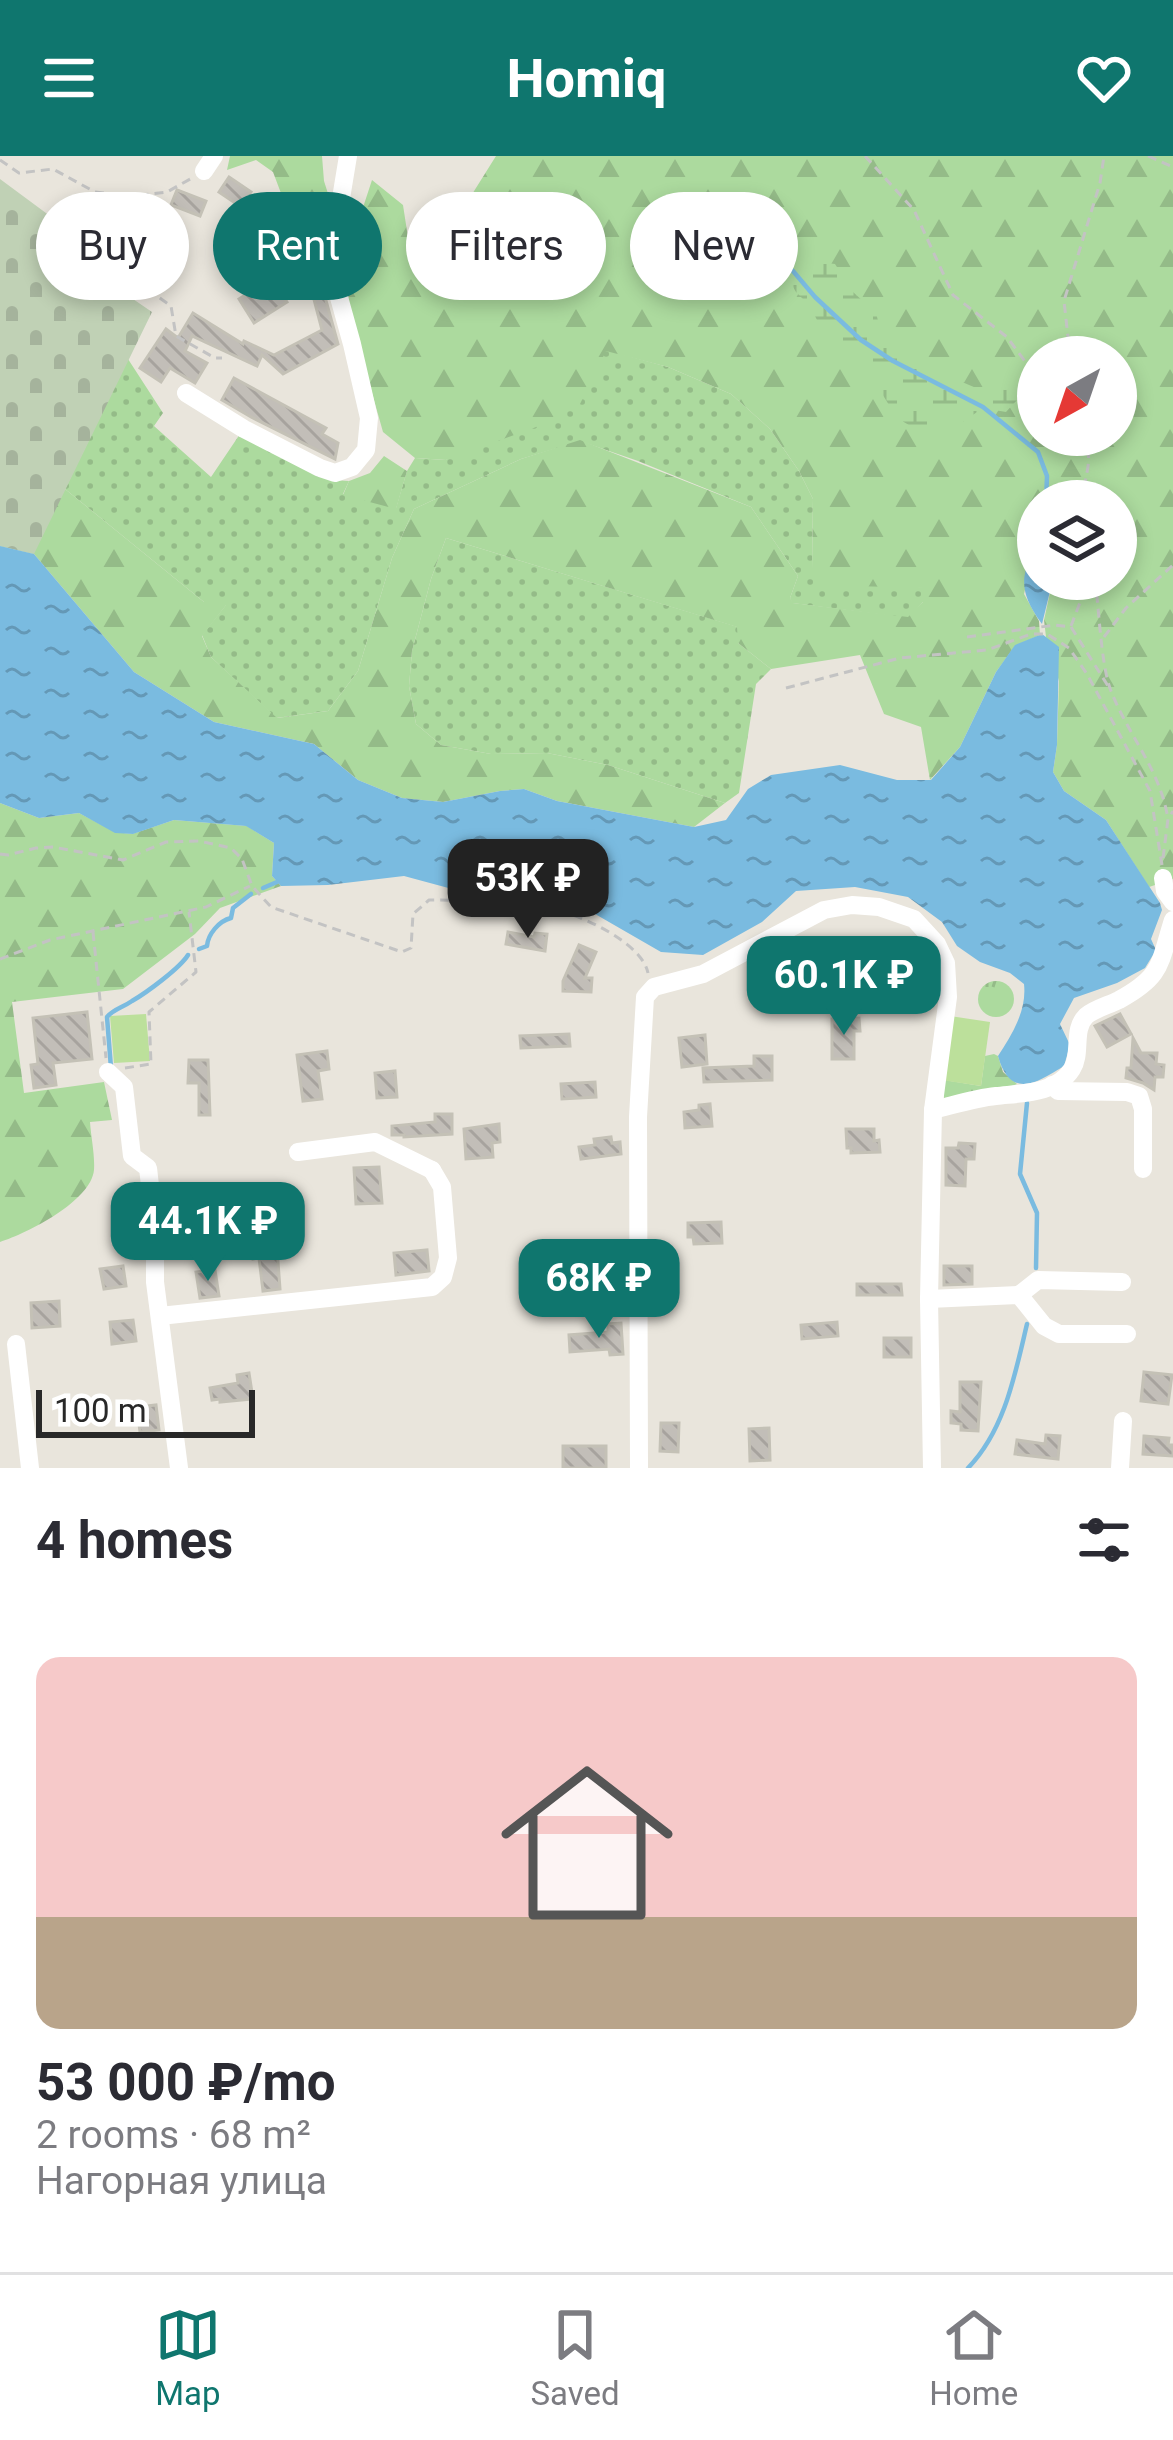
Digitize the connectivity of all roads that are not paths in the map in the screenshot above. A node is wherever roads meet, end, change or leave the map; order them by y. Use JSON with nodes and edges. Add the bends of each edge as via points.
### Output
{"nodes":[{"id":1,"x":348,"y":156,"type":"edge"},
{"id":2,"x":186,"y":393,"type":"dead end"},
{"id":3,"x":1163,"y":872,"type":"road end"},
{"id":4,"x":1173,"y":902,"type":"edge"},
{"id":5,"x":1173,"y":920,"type":"edge"},
{"id":6,"x":108,"y":1072,"type":"road end"},
{"id":7,"x":1052,"y":1084,"type":"junction"},
{"id":8,"x":933,"y":1110,"type":"junction"},
{"id":9,"x":298,"y":1152,"type":"dead end"},
{"id":10,"x":1143,"y":1169,"type":"dead end"},
{"id":11,"x":1122,"y":1282,"type":"dead end"},
{"id":12,"x":1019,"y":1295,"type":"junction"},
{"id":13,"x":929,"y":1299,"type":"junction"},
{"id":14,"x":160,"y":1316,"type":"junction"},
{"id":15,"x":1127,"y":1334,"type":"dead end"},
{"id":16,"x":16,"y":1344,"type":"dead end"},
{"id":17,"x":1123,"y":1421,"type":"dead end"},
{"id":18,"x":30,"y":1468,"type":"edge"},
{"id":19,"x":179,"y":1468,"type":"edge"},
{"id":20,"x":639,"y":1468,"type":"edge"},
{"id":21,"x":932,"y":1468,"type":"edge"},
{"id":22,"x":1120,"y":1468,"type":"edge"}],
"edges":[{"from":1,"to":2,"type":"street","via":[[330,265],[369,418],[366,450],[335,473]]},
{"from":3,"to":4,"type":"street"},
{"from":5,"to":7,"type":"street","via":[[1154,976],[1087,1016],[1073,1068]]},
{"from":6,"to":14,"type":"street","via":[[124,1087],[132,1156],[148,1168]]},
{"from":7,"to":8,"type":"street"},
{"from":7,"to":10,"type":"street","via":[[1058,1091],[1139,1096]]},
{"from":8,"to":13,"type":"street"},
{"from":8,"to":20,"type":"street","via":[[946,963],[914,919],[879,907],[824,910],[645,997]]},
{"from":9,"to":14,"type":"street","via":[[375,1142],[438,1167],[452,1280]]},
{"from":11,"to":12,"type":"street","via":[[1038,1280]]},
{"from":12,"to":13,"type":"street"},
{"from":12,"to":15,"type":"street","via":[[1059,1334]]},
{"from":13,"to":21,"type":"street"},
{"from":14,"to":19,"type":"street"},
{"from":16,"to":18,"type":"street"},
{"from":17,"to":22,"type":"street"}]}
